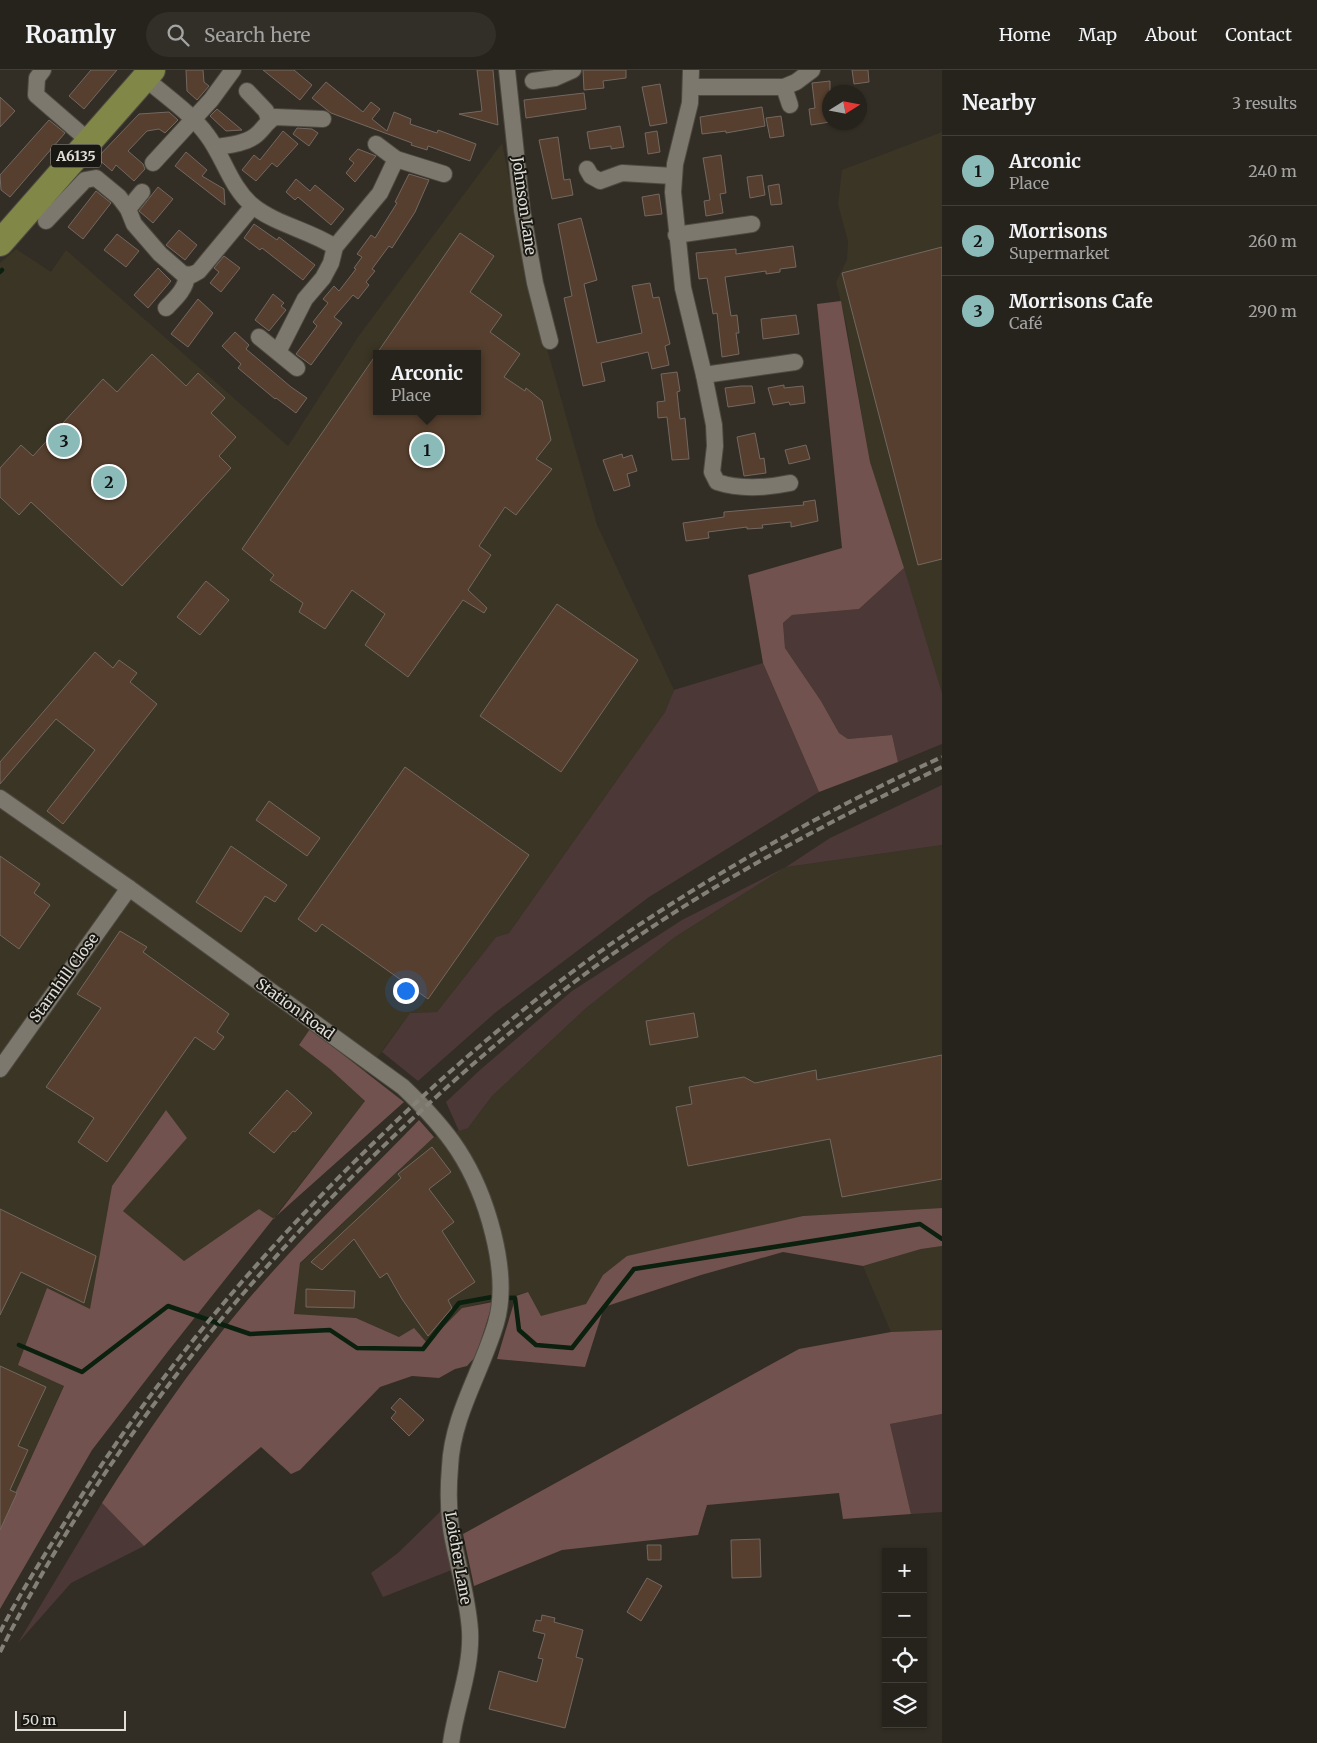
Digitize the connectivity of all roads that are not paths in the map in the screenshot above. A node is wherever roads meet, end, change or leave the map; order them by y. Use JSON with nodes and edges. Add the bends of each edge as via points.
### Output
{"nodes":[{"id":1,"x":43,"y":70,"type":"edge"},
{"id":2,"x":234,"y":70,"type":"edge"},
{"id":3,"x":507,"y":70,"type":"edge"},
{"id":4,"x":573,"y":70,"type":"edge"},
{"id":5,"x":691,"y":70,"type":"edge"},
{"id":6,"x":812,"y":70,"type":"edge"},
{"id":7,"x":148,"y":74,"type":"edge"},
{"id":8,"x":533,"y":81,"type":"dead end"},
{"id":9,"x":692,"y":87,"type":"junction"},
{"id":10,"x":784,"y":87,"type":"junction"},
{"id":11,"x":247,"y":91,"type":"dead end"},
{"id":12,"x":790,"y":105,"type":"dead end"},
{"id":13,"x":323,"y":119,"type":"dead end"},
{"id":14,"x":192,"y":120,"type":"junction"},
{"id":15,"x":269,"y":120,"type":"junction"},
{"id":16,"x":90,"y":141,"type":"junction"},
{"id":17,"x":376,"y":144,"type":"dead end"},
{"id":18,"x":216,"y":147,"type":"junction"},
{"id":19,"x":396,"y":159,"type":"junction"},
{"id":20,"x":153,"y":163,"type":"dead end"},
{"id":21,"x":587,"y":169,"type":"dead end"},
{"id":22,"x":444,"y":174,"type":"dead end"},
{"id":23,"x":673,"y":176,"type":"junction"},
{"id":24,"x":142,"y":192,"type":"dead end"},
{"id":25,"x":253,"y":206,"type":"junction"},
{"id":26,"x":128,"y":209,"type":"junction"},
{"id":27,"x":46,"y":221,"type":"dead end"},
{"id":28,"x":752,"y":224,"type":"dead end"},
{"id":29,"x":676,"y":235,"type":"junction"},
{"id":30,"x":0,"y":243,"type":"edge"},
{"id":31,"x":335,"y":247,"type":"junction"},
{"id":32,"x":187,"y":275,"type":"junction"},
{"id":33,"x":166,"y":308,"type":"dead end"},
{"id":34,"x":259,"y":337,"type":"dead end"},
{"id":35,"x":550,"y":341,"type":"dead end"},
{"id":36,"x":278,"y":352,"type":"junction"},
{"id":37,"x":795,"y":362,"type":"dead end"},
{"id":38,"x":297,"y":368,"type":"dead end"},
{"id":39,"x":704,"y":375,"type":"junction"},
{"id":40,"x":790,"y":483,"type":"dead end"},
{"id":41,"x":0,"y":798,"type":"edge"},
{"id":42,"x":129,"y":888,"type":"junction"},
{"id":43,"x":0,"y":1069,"type":"edge"},
{"id":44,"x":501,"y":1289,"type":"joint"},
{"id":45,"x":451,"y":1743,"type":"edge"}],
"edges":[{"from":1,"to":16,"type":"street","via":[[37,78],[36,95]]},
{"from":2,"to":14,"type":"street"},
{"from":3,"to":35,"type":"street","name":"Johnson Lane","via":[[522,210]]},
{"from":4,"to":8,"type":"street","via":[[555,78]]},
{"from":5,"to":9,"type":"street"},
{"from":6,"to":10,"type":"street"},
{"from":7,"to":14,"type":"street"},
{"from":7,"to":16,"type":"main road","number":"A6135"},
{"from":9,"to":10,"type":"street"},
{"from":9,"to":23,"type":"street"},
{"from":10,"to":12,"type":"street"},
{"from":11,"to":15,"type":"street","via":[[266,111]]},
{"from":13,"to":15,"type":"street","via":[[289,116]]},
{"from":14,"to":18,"type":"street"},
{"from":14,"to":20,"type":"street"},
{"from":15,"to":18,"type":"street","via":[[256,136]]},
{"from":16,"to":30,"type":"main road","number":"A6135"},
{"from":17,"to":19,"type":"street"},
{"from":18,"to":25,"type":"street","via":[[232,180]]},
{"from":19,"to":22,"type":"street"},
{"from":19,"to":31,"type":"street","via":[[380,193]]},
{"from":21,"to":23,"type":"street","via":[[595,180],[600,181],[622,173]]},
{"from":23,"to":29,"type":"street"},
{"from":24,"to":26,"type":"street"},
{"from":25,"to":31,"type":"street","via":[[270,218]]},
{"from":25,"to":32,"type":"street","via":[[200,271]]},
{"from":26,"to":27,"type":"street","via":[[119,197],[96,178],[90,177]]},
{"from":26,"to":32,"type":"street","via":[[134,224],[160,254]]},
{"from":28,"to":29,"type":"street"},
{"from":29,"to":39,"type":"street","via":[[682,288]]},
{"from":31,"to":36,"type":"street","via":[[323,278],[306,299]]},
{"from":32,"to":33,"type":"street","via":[[183,290]]},
{"from":34,"to":36,"type":"street"},
{"from":36,"to":38,"type":"street"},
{"from":37,"to":39,"type":"street"},
{"from":39,"to":40,"type":"street","via":[[714,425],[712,472],[717,482],[742,488]]},
{"from":41,"to":42,"type":"street","name":"Station Road"},
{"from":42,"to":43,"type":"street","name":"Starnhill Close"},
{"from":42,"to":44,"type":"street","name":"Station Road","via":[[403,1087],[421,1104],[458,1150],[475,1184],[493,1238]]},
{"from":44,"to":45,"type":"street","name":"Loicher Lane","via":[[500,1306],[454,1435],[450,1455],[448,1506],[470,1634]]}]}
